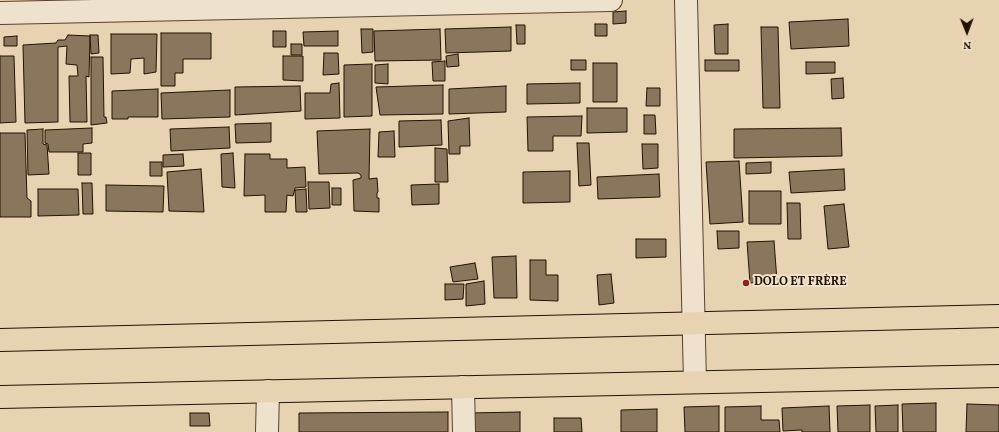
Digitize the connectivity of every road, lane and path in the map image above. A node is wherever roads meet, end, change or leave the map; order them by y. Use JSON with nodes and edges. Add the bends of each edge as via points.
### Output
{"nodes":[{"id":1,"x":611,"y":0,"type":"edge"},
{"id":2,"x":686,"y":0,"type":"edge"},
{"id":3,"x":0,"y":13,"type":"edge"},
{"id":4,"x":999,"y":316,"type":"edge"},
{"id":5,"x":694,"y":323,"type":"junction"},
{"id":6,"x":0,"y":340,"type":"edge"},
{"id":7,"x":999,"y":376,"type":"edge"},
{"id":8,"x":695,"y":382,"type":"junction"},
{"id":9,"x":463,"y":387,"type":"junction"},
{"id":10,"x":268,"y":391,"type":"junction"},
{"id":11,"x":0,"y":397,"type":"edge"},
{"id":12,"x":267,"y":432,"type":"edge"},
{"id":13,"x":464,"y":432,"type":"edge"}],
"edges":[{"from":1,"to":3,"type":"street"},
{"from":2,"to":5,"type":"street"},
{"from":4,"to":5,"type":"main road"},
{"from":5,"to":6,"type":"main road"},
{"from":5,"to":8,"type":"street"},
{"from":7,"to":8,"type":"main road"},
{"from":8,"to":9,"type":"main road"},
{"from":9,"to":10,"type":"main road"},
{"from":9,"to":13,"type":"street"},
{"from":10,"to":11,"type":"main road"},
{"from":10,"to":12,"type":"street"}]}
